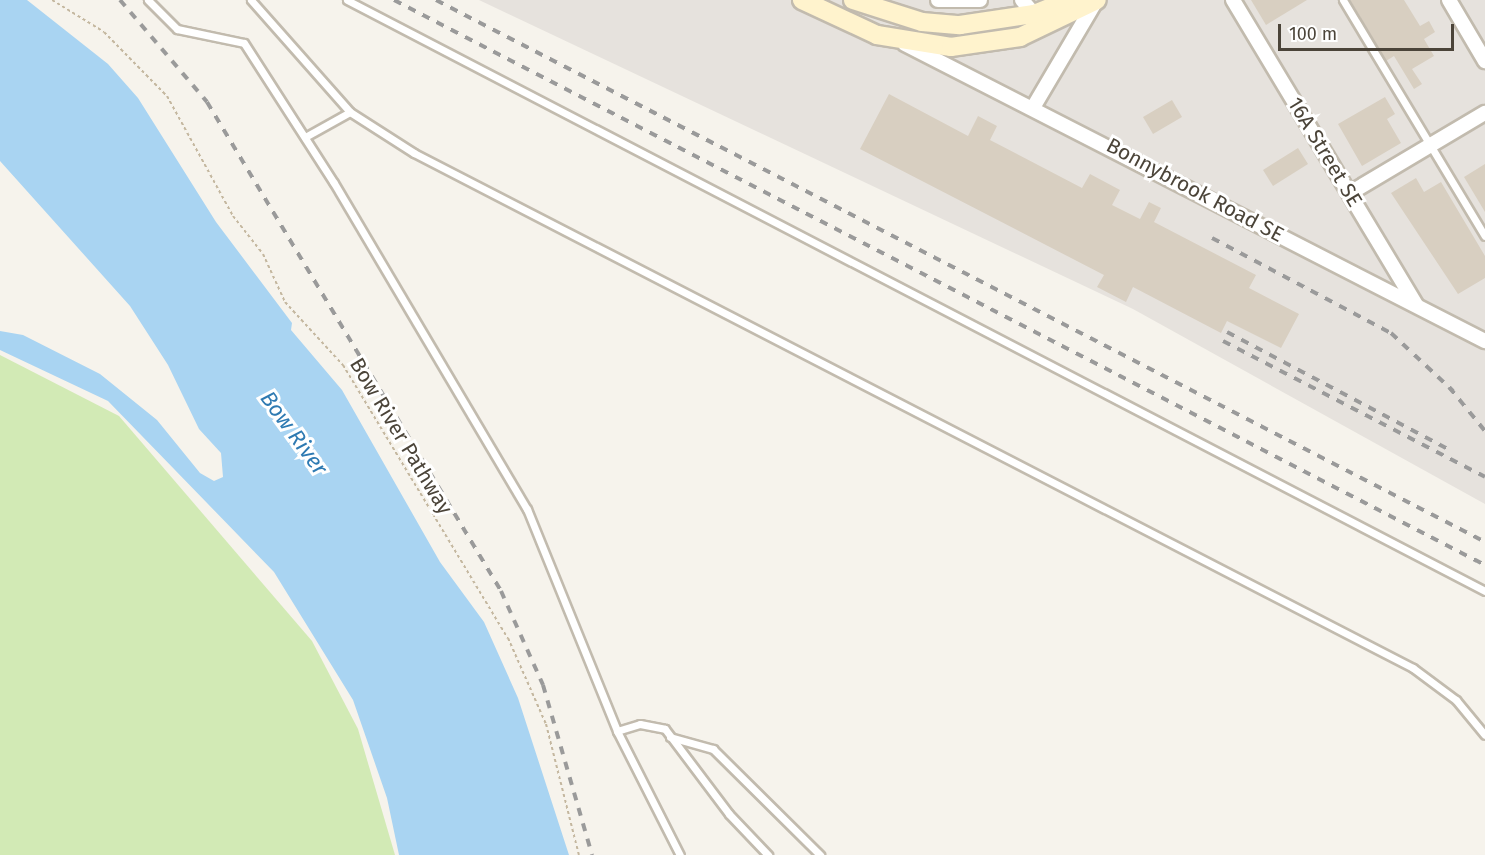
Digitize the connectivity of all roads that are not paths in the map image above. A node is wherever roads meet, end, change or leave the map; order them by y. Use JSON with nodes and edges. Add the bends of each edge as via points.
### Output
{"nodes":[{"id":1,"x":148,"y":0,"type":"edge"},
{"id":2,"x":251,"y":0,"type":"edge"},
{"id":3,"x":347,"y":0,"type":"edge"},
{"id":4,"x":802,"y":0,"type":"edge"},
{"id":5,"x":853,"y":0,"type":"edge"},
{"id":6,"x":938,"y":0,"type":"edge"},
{"id":7,"x":980,"y":0,"type":"edge"},
{"id":8,"x":1069,"y":0,"type":"edge"},
{"id":9,"x":1233,"y":0,"type":"edge"},
{"id":10,"x":1343,"y":0,"type":"edge"},
{"id":11,"x":1449,"y":0,"type":"edge"},
{"id":12,"x":1095,"y":2,"type":"edge"},
{"id":13,"x":1028,"y":7,"type":"edge"},
{"id":14,"x":905,"y":44,"type":"junction"},
{"id":15,"x":1485,"y":61,"type":"edge"},
{"id":16,"x":1034,"y":106,"type":"junction"},
{"id":17,"x":350,"y":112,"type":"junction"},
{"id":18,"x":1485,"y":113,"type":"edge"},
{"id":19,"x":305,"y":137,"type":"junction"},
{"id":20,"x":1431,"y":145,"type":"junction"},
{"id":21,"x":1350,"y":193,"type":"junction"},
{"id":22,"x":1485,"y":236,"type":"edge"},
{"id":23,"x":1416,"y":305,"type":"junction"},
{"id":24,"x":1485,"y":340,"type":"edge"},
{"id":25,"x":1485,"y":591,"type":"edge"},
{"id":26,"x":617,"y":731,"type":"junction"},
{"id":27,"x":1485,"y":735,"type":"edge"},
{"id":28,"x":670,"y":737,"type":"junction"},
{"id":29,"x":681,"y":855,"type":"edge"},
{"id":30,"x":768,"y":855,"type":"edge"},
{"id":31,"x":820,"y":855,"type":"edge"}],
"edges":[{"from":1,"to":19,"type":"lane","via":[[177,29],[244,43]]},
{"from":2,"to":17,"type":"lane"},
{"from":3,"to":25,"type":"lane"},
{"from":4,"to":14,"type":"street"},
{"from":5,"to":13,"type":"street","via":[[922,22],[995,23]]},
{"from":6,"to":7,"type":"street"},
{"from":8,"to":13,"type":"street"},
{"from":9,"to":21,"type":"street","name":"16A Street SE"},
{"from":10,"to":20,"type":"lane"},
{"from":11,"to":15,"type":"street"},
{"from":12,"to":14,"type":"street","via":[[1053,26],[990,44]]},
{"from":12,"to":16,"type":"street"},
{"from":14,"to":16,"type":"street","name":"Bonnybrook Road SE","via":[[1017,103]]},
{"from":16,"to":23,"type":"street","name":"Bonnybrook Road SE"},
{"from":17,"to":19,"type":"lane"},
{"from":17,"to":27,"type":"lane","via":[[414,153],[1413,668],[1456,700]]},
{"from":18,"to":20,"type":"street"},
{"from":19,"to":26,"type":"lane","via":[[526,509]]},
{"from":20,"to":21,"type":"street"},
{"from":20,"to":22,"type":"lane"},
{"from":21,"to":23,"type":"street","name":"16A Street SE"},
{"from":23,"to":24,"type":"street","name":"Bonnybrook Road SE"},
{"from":26,"to":28,"type":"lane","via":[[640,724],[665,729]]},
{"from":26,"to":29,"type":"lane"},
{"from":28,"to":30,"type":"lane"},
{"from":28,"to":31,"type":"lane","via":[[713,749]]}]}
